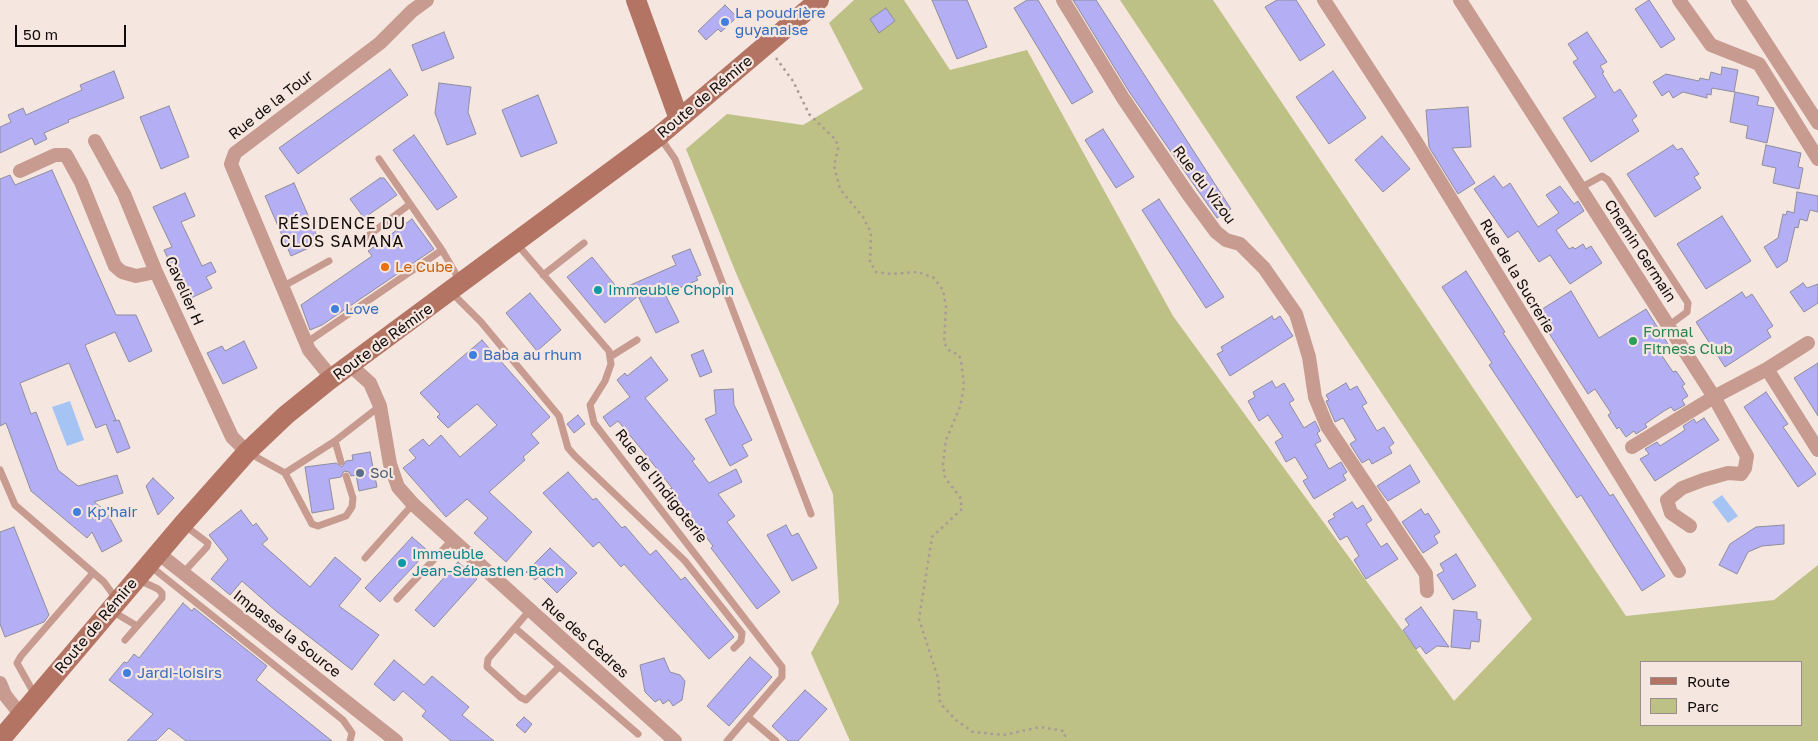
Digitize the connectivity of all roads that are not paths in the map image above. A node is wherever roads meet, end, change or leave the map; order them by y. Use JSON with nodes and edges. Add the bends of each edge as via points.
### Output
{"nodes":[{"id":1,"x":427,"y":0,"type":"edge"},
{"id":2,"x":636,"y":0,"type":"edge"},
{"id":3,"x":820,"y":0,"type":"edge"},
{"id":4,"x":1063,"y":0,"type":"edge"},
{"id":5,"x":1324,"y":0,"type":"edge"},
{"id":6,"x":1460,"y":0,"type":"edge"},
{"id":7,"x":1679,"y":0,"type":"edge"},
{"id":8,"x":1738,"y":0,"type":"edge"},
{"id":9,"x":679,"y":119,"type":"junction"},
{"id":10,"x":1818,"y":122,"type":"edge"},
{"id":11,"x":659,"y":136,"type":"junction"},
{"id":12,"x":95,"y":141,"type":"dead end"},
{"id":13,"x":379,"y":159,"type":"dead end"},
{"id":14,"x":1818,"y":159,"type":"edge"},
{"id":15,"x":20,"y":171,"type":"dead end"},
{"id":16,"x":1580,"y":188,"type":"junction"},
{"id":17,"x":410,"y":204,"type":"junction"},
{"id":18,"x":364,"y":239,"type":"dead end"},
{"id":19,"x":516,"y":243,"type":"junction"},
{"id":20,"x":584,"y":243,"type":"dead end"},
{"id":21,"x":442,"y":250,"type":"junction"},
{"id":22,"x":328,"y":261,"type":"dead end"},
{"id":23,"x":156,"y":272,"type":"junction"},
{"id":24,"x":543,"y":275,"type":"junction"},
{"id":25,"x":282,"y":287,"type":"junction"},
{"id":26,"x":456,"y":288,"type":"junction"},
{"id":27,"x":1668,"y":326,"type":"junction"},
{"id":28,"x":637,"y":340,"type":"dead end"},
{"id":29,"x":306,"y":342,"type":"junction"},
{"id":30,"x":1808,"y":343,"type":"dead end"},
{"id":31,"x":610,"y":357,"type":"junction"},
{"id":32,"x":351,"y":366,"type":"junction"},
{"id":33,"x":1767,"y":369,"type":"junction"},
{"id":34,"x":328,"y":381,"type":"junction"},
{"id":35,"x":1714,"y":397,"type":"junction"},
{"id":36,"x":380,"y":406,"type":"junction"},
{"id":37,"x":335,"y":441,"type":"junction"},
{"id":38,"x":1632,"y":447,"type":"dead end"},
{"id":39,"x":1818,"y":450,"type":"edge"},
{"id":40,"x":247,"y":452,"type":"junction"},
{"id":41,"x":341,"y":462,"type":"dead end"},
{"id":42,"x":0,"y":470,"type":"edge"},
{"id":43,"x":285,"y":473,"type":"junction"},
{"id":44,"x":346,"y":476,"type":"dead end"},
{"id":45,"x":413,"y":504,"type":"junction"},
{"id":46,"x":810,"y":514,"type":"dead end"},
{"id":47,"x":183,"y":524,"type":"junction"},
{"id":48,"x":1690,"y":526,"type":"dead end"},
{"id":49,"x":452,"y":540,"type":"junction"},
{"id":50,"x":365,"y":558,"type":"dead end"},
{"id":51,"x":147,"y":565,"type":"junction"},
{"id":52,"x":1679,"y":571,"type":"dead end"},
{"id":53,"x":93,"y":572,"type":"junction"},
{"id":54,"x":184,"y":572,"type":"junction"},
{"id":55,"x":1427,"y":591,"type":"dead end"},
{"id":56,"x":397,"y":599,"type":"dead end"},
{"id":57,"x":114,"y":605,"type":"junction"},
{"id":58,"x":530,"y":610,"type":"junction"},
{"id":59,"x":137,"y":626,"type":"junction"},
{"id":60,"x":514,"y":628,"type":"junction"},
{"id":61,"x":125,"y":640,"type":"dead end"},
{"id":62,"x":734,"y":648,"type":"dead end"},
{"id":63,"x":559,"y":667,"type":"junction"},
{"id":64,"x":0,"y":683,"type":"edge"},
{"id":65,"x":36,"y":698,"type":"junction"},
{"id":66,"x":21,"y":715,"type":"junction"},
{"id":67,"x":748,"y":717,"type":"junction"},
{"id":68,"x":638,"y":734,"type":"dead end"},
{"id":69,"x":0,"y":740,"type":"edge"},
{"id":70,"x":350,"y":741,"type":"edge"},
{"id":71,"x":396,"y":741,"type":"edge"},
{"id":72,"x":675,"y":741,"type":"edge"},
{"id":73,"x":728,"y":741,"type":"edge"},
{"id":74,"x":776,"y":741,"type":"edge"}],
"edges":[{"from":1,"to":25,"type":"street","name":"Rue de la Tour","via":[[380,43],[235,153],[231,164]]},
{"from":2,"to":9,"type":"main road"},
{"from":3,"to":9,"type":"main road","name":"Route de Rémire"},
{"from":4,"to":55,"type":"street","name":"Rue du Vizou","via":[[1123,98],[1216,232],[1226,240],[1240,244],[1264,268],[1296,314],[1309,357],[1315,398],[1327,426],[1426,574]]},
{"from":5,"to":52,"type":"street","name":"Rue de la Sucrerie","via":[[1414,137]]},
{"from":6,"to":16,"type":"street","name":"Chemin Germain"},
{"from":7,"to":14,"type":"street","via":[[1711,45],[1760,64]]},
{"from":8,"to":10,"type":"street"},
{"from":9,"to":11,"type":"main road","name":"Route de Rémire"},
{"from":11,"to":19,"type":"main road","name":"Route de Rémire"},
{"from":11,"to":46,"type":"lane","via":[[675,159]]},
{"from":12,"to":23,"type":"street","name":"Cavelier H","via":[[124,194]]},
{"from":13,"to":17,"type":"lane"},
{"from":15,"to":23,"type":"street","via":[[55,155],[66,155],[81,182],[115,266],[136,276]]},
{"from":16,"to":27,"type":"street","name":"Chemin Germain"},
{"from":16,"to":27,"type":"lane","via":[[1602,176],[1608,180],[1683,294],[1688,303],[1687,312]]},
{"from":17,"to":18,"type":"lane"},
{"from":17,"to":21,"type":"lane"},
{"from":19,"to":24,"type":"lane"},
{"from":19,"to":26,"type":"main road","name":"Route de Rémire"},
{"from":20,"to":24,"type":"lane"},
{"from":21,"to":26,"type":"lane"},
{"from":21,"to":29,"type":"lane"},
{"from":22,"to":25,"type":"lane"},
{"from":23,"to":40,"type":"street","name":"Cavelier H","via":[[232,437]]},
{"from":24,"to":31,"type":"lane","via":[[609,351]]},
{"from":25,"to":29,"type":"street","name":"Rue de la Tour"},
{"from":26,"to":32,"type":"main road","name":"Route de Rémire"},
{"from":26,"to":62,"type":"lane","via":[[559,416],[568,448],[686,561],[742,633],[741,641]]},
{"from":27,"to":35,"type":"street","name":"Chemin Germain"},
{"from":28,"to":31,"type":"lane"},
{"from":29,"to":34,"type":"street","name":"Rue de la Tour","via":[[326,371]]},
{"from":30,"to":33,"type":"street"},
{"from":31,"to":67,"type":"lane","name":"Rue de l'Indigoterie","via":[[605,382],[590,405],[594,422],[782,667],[782,677]]},
{"from":32,"to":34,"type":"main road","name":"Route de Rémire"},
{"from":32,"to":36,"type":"street","name":"Rue des Cèdres","via":[[370,383]]},
{"from":33,"to":35,"type":"street"},
{"from":33,"to":39,"type":"street"},
{"from":34,"to":40,"type":"main road","name":"Route de Rémire"},
{"from":35,"to":38,"type":"street"},
{"from":35,"to":48,"type":"street","name":"Chemin Germain","via":[[1747,456],[1745,468],[1741,474],[1728,473],[1682,488],[1667,500],[1671,513]]},
{"from":36,"to":37,"type":"lane"},
{"from":36,"to":45,"type":"street","name":"Rue des Cèdres","via":[[390,464],[398,487]]},
{"from":37,"to":41,"type":"lane"},
{"from":37,"to":43,"type":"lane"},
{"from":40,"to":43,"type":"lane"},
{"from":40,"to":47,"type":"main road","name":"Route de Rémire"},
{"from":42,"to":53,"type":"lane","via":[[15,505]]},
{"from":43,"to":44,"type":"lane","via":[[312,524],[318,526],[346,516],[352,507],[353,498]]},
{"from":45,"to":49,"type":"street","name":"Rue des Cèdres"},
{"from":45,"to":50,"type":"lane"},
{"from":47,"to":51,"type":"main road","name":"Route de Rémire"},
{"from":47,"to":54,"type":"lane","via":[[208,542]]},
{"from":49,"to":56,"type":"lane"},
{"from":49,"to":58,"type":"street","name":"Rue des Cèdres"},
{"from":51,"to":54,"type":"street","name":"Impasse la Source"},
{"from":51,"to":57,"type":"main road","name":"Route de Rémire"},
{"from":51,"to":59,"type":"lane","via":[[162,598]]},
{"from":51,"to":70,"type":"lane","via":[[343,720],[352,733]]},
{"from":53,"to":57,"type":"lane","via":[[104,582]]},
{"from":53,"to":65,"type":"lane","via":[[21,656],[18,663]]},
{"from":54,"to":71,"type":"street","name":"Impasse la Source"},
{"from":57,"to":59,"type":"lane"},
{"from":57,"to":65,"type":"main road","name":"Route de Rémire"},
{"from":58,"to":60,"type":"lane"},
{"from":58,"to":72,"type":"street","name":"Rue des Cèdres"},
{"from":59,"to":61,"type":"lane"},
{"from":60,"to":63,"type":"lane"},
{"from":60,"to":63,"type":"lane","via":[[488,659],[487,666],[520,697],[526,700]]},
{"from":63,"to":68,"type":"lane"},
{"from":64,"to":66,"type":"street"},
{"from":65,"to":66,"type":"main road","name":"Route de Rémire"},
{"from":66,"to":69,"type":"main road","name":"Route de Rémire"},
{"from":67,"to":73,"type":"lane","name":"Rue de l'Indigoterie"},
{"from":67,"to":74,"type":"lane"}]}
